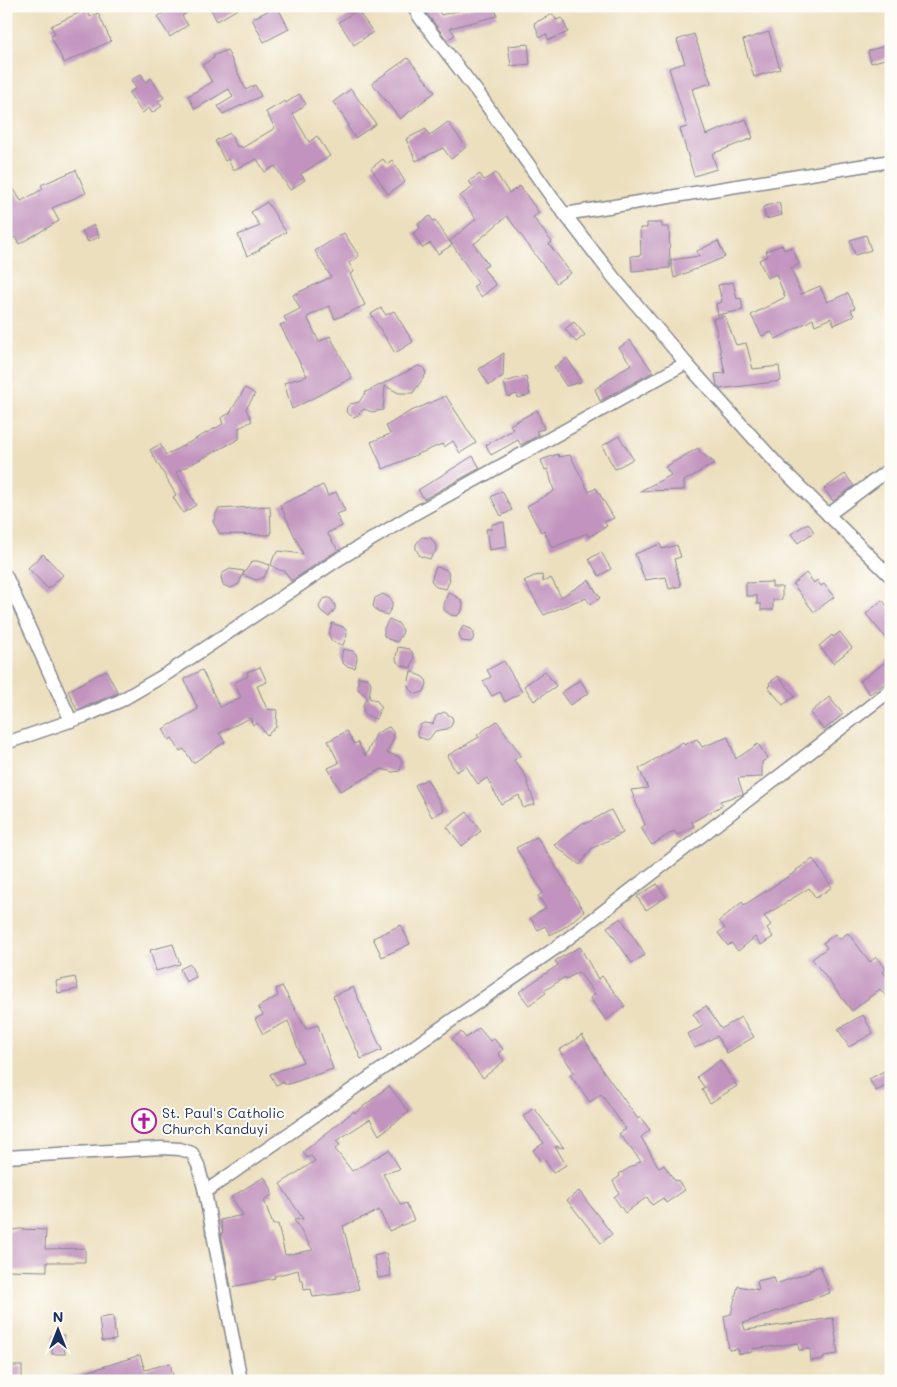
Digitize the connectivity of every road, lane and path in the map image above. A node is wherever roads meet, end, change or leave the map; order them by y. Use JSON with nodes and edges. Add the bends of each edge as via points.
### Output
{"nodes":[{"id":1,"x":413,"y":6,"type":"edge"},
{"id":2,"x":891,"y":161,"type":"edge"},
{"id":3,"x":565,"y":214,"type":"junction"},
{"id":4,"x":686,"y":363,"type":"junction"},
{"id":5,"x":891,"y":468,"type":"edge"},
{"id":6,"x":828,"y":515,"type":"junction"},
{"id":7,"x":6,"y":576,"type":"edge"},
{"id":8,"x":891,"y":577,"type":"edge"},
{"id":9,"x":891,"y":690,"type":"edge"},
{"id":10,"x":71,"y":721,"type":"junction"},
{"id":11,"x":6,"y":743,"type":"edge"},
{"id":12,"x":6,"y":1156,"type":"edge"},
{"id":13,"x":205,"y":1192,"type":"junction"},
{"id":14,"x":242,"y":1381,"type":"edge"}],
"edges":[{"from":1,"to":3,"type":"street"},
{"from":2,"to":3,"type":"street"},
{"from":3,"to":4,"type":"street"},
{"from":4,"to":6,"type":"street"},
{"from":4,"to":10,"type":"street","via":[[414,514],[120,701]]},
{"from":5,"to":6,"type":"street"},
{"from":6,"to":8,"type":"street"},
{"from":7,"to":10,"type":"street"},
{"from":9,"to":13,"type":"street","via":[[557,947]]},
{"from":10,"to":11,"type":"street"},
{"from":12,"to":13,"type":"street","via":[[180,1149],[192,1153]]},
{"from":13,"to":14,"type":"street"}]}
